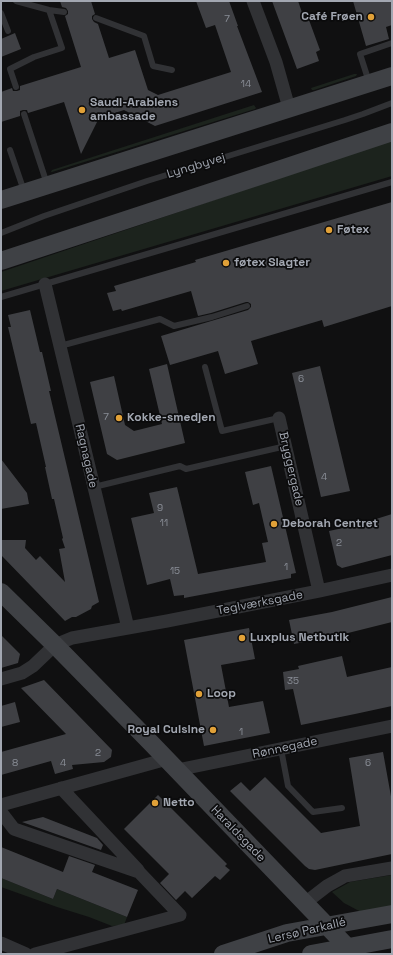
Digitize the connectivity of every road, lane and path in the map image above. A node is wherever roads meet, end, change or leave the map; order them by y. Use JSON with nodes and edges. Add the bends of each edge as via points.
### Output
{"nodes":[{"id":1,"x":16,"y":1,"type":"edge"},
{"id":2,"x":253,"y":1,"type":"edge"},
{"id":3,"x":49,"y":10,"type":"junction"},
{"id":4,"x":64,"y":12,"type":"dead end"},
{"id":5,"x":1,"y":13,"type":"edge"},
{"id":6,"x":96,"y":18,"type":"dead end"},
{"id":7,"x":8,"y":31,"type":"dead end"},
{"id":8,"x":392,"y":44,"type":"edge"},
{"id":9,"x":172,"y":70,"type":"dead end"},
{"id":10,"x":392,"y":76,"type":"edge"},
{"id":11,"x":369,"y":83,"type":"junction"},
{"id":12,"x":16,"y":87,"type":"dead end"},
{"id":13,"x":287,"y":100,"type":"junction"},
{"id":14,"x":392,"y":103,"type":"edge"},
{"id":15,"x":24,"y":114,"type":"dead end"},
{"id":16,"x":392,"y":132,"type":"edge"},
{"id":17,"x":10,"y":150,"type":"dead end"},
{"id":18,"x":392,"y":182,"type":"edge"},
{"id":19,"x":47,"y":185,"type":"junction"},
{"id":20,"x":24,"y":193,"type":"junction"},
{"id":21,"x":1,"y":200,"type":"edge"},
{"id":22,"x":1,"y":234,"type":"edge"},
{"id":23,"x":1,"y":260,"type":"edge"},
{"id":24,"x":45,"y":284,"type":"junction"},
{"id":25,"x":1,"y":297,"type":"edge"},
{"id":26,"x":247,"y":306,"type":"dead end"},
{"id":27,"x":60,"y":346,"type":"junction"},
{"id":28,"x":204,"y":367,"type":"dead end"},
{"id":29,"x":279,"y":418,"type":"joint"},
{"id":30,"x":286,"y":446,"type":"junction"},
{"id":31,"x":94,"y":487,"type":"junction"},
{"id":32,"x":392,"y":575,"type":"edge"},
{"id":33,"x":319,"y":591,"type":"junction"},
{"id":34,"x":1,"y":592,"type":"edge"},
{"id":35,"x":128,"y":628,"type":"junction"},
{"id":36,"x":55,"y":645,"type":"junction"},
{"id":37,"x":1,"y":679,"type":"edge"},
{"id":38,"x":392,"y":726,"type":"edge"},
{"id":39,"x":281,"y":749,"type":"junction"},
{"id":40,"x":172,"y":764,"type":"junction"},
{"id":41,"x":61,"y":788,"type":"junction"},
{"id":42,"x":1,"y":805,"type":"edge"},
{"id":43,"x":342,"y":808,"type":"dead end"},
{"id":44,"x":1,"y":812,"type":"edge"},
{"id":45,"x":392,"y":868,"type":"edge"},
{"id":46,"x":139,"y":872,"type":"junction"},
{"id":47,"x":306,"y":903,"type":"junction"},
{"id":48,"x":392,"y":914,"type":"edge"},
{"id":49,"x":327,"y":926,"type":"junction"},
{"id":50,"x":392,"y":938,"type":"edge"},
{"id":51,"x":1,"y":943,"type":"edge"},
{"id":52,"x":351,"y":951,"type":"edge"},
{"id":53,"x":26,"y":954,"type":"edge"},
{"id":54,"x":36,"y":954,"type":"edge"},
{"id":55,"x":223,"y":954,"type":"edge"},
{"id":56,"x":311,"y":954,"type":"edge"}],
"edges":[{"from":1,"to":3,"type":"lane"},
{"from":2,"to":13,"type":"street"},
{"from":3,"to":4,"type":"lane"},
{"from":3,"to":12,"type":"lane","via":[[62,48],[34,57],[10,69]]},
{"from":5,"to":7,"type":"lane"},
{"from":6,"to":9,"type":"lane","via":[[144,36],[153,66]]},
{"from":8,"to":11,"type":"lane","via":[[360,54]]},
{"from":10,"to":11,"type":"street"},
{"from":11,"to":13,"type":"street"},
{"from":13,"to":19,"type":"street"},
{"from":14,"to":22,"type":"lane","name":"Lyngbyvej","via":[[44,216]]},
{"from":15,"to":19,"type":"lane"},
{"from":16,"to":23,"type":"street"},
{"from":17,"to":20,"type":"lane"},
{"from":18,"to":24,"type":"lane"},
{"from":19,"to":20,"type":"street"},
{"from":20,"to":21,"type":"street"},
{"from":24,"to":25,"type":"lane"},
{"from":24,"to":27,"type":"street","name":"Ragnagade"},
{"from":26,"to":27,"type":"lane","via":[[174,326],[160,319]]},
{"from":27,"to":31,"type":"street","name":"Ragnagade"},
{"from":28,"to":29,"type":"lane","via":[[222,432]]},
{"from":29,"to":30,"type":"street","name":"Bryggergade"},
{"from":30,"to":31,"type":"lane","via":[[186,469],[180,466]]},
{"from":30,"to":33,"type":"street","name":"Bryggergade"},
{"from":31,"to":35,"type":"street","name":"Ragnagade"},
{"from":32,"to":33,"type":"street","name":"Teglværksgade"},
{"from":33,"to":35,"type":"street","name":"Teglværksgade"},
{"from":34,"to":36,"type":"street","name":"Haraldsgade"},
{"from":35,"to":36,"type":"street","via":[[72,638]]},
{"from":36,"to":37,"type":"street","via":[[22,673]]},
{"from":36,"to":40,"type":"street","name":"Haraldsgade"},
{"from":38,"to":39,"type":"street","name":"Rønnegade"},
{"from":39,"to":40,"type":"street","name":"Rønnegade"},
{"from":39,"to":43,"type":"lane","via":[[288,786],[313,812]]},
{"from":40,"to":41,"type":"street","name":"Rønnegade"},
{"from":40,"to":47,"type":"street","name":"Haraldsgade"},
{"from":41,"to":42,"type":"street","name":"Rønnegade"},
{"from":41,"to":46,"type":"street"},
{"from":44,"to":46,"type":"street","via":[[14,829]]},
{"from":45,"to":47,"type":"street","via":[[345,876],[327,886]]},
{"from":46,"to":54,"type":"street","via":[[180,915]]},
{"from":47,"to":49,"type":"street","name":"Haraldsgade"},
{"from":48,"to":49,"type":"street","name":"Lersø Parkallé"},
{"from":49,"to":52,"type":"street","name":"Haraldsgade"},
{"from":49,"to":55,"type":"street","name":"Lersø Parkallé","via":[[287,933]]},
{"from":50,"to":52,"type":"street","name":"Lersø Parkallé"},
{"from":51,"to":53,"type":"street"},
{"from":52,"to":56,"type":"street","name":"Lersø Parkallé"}]}
